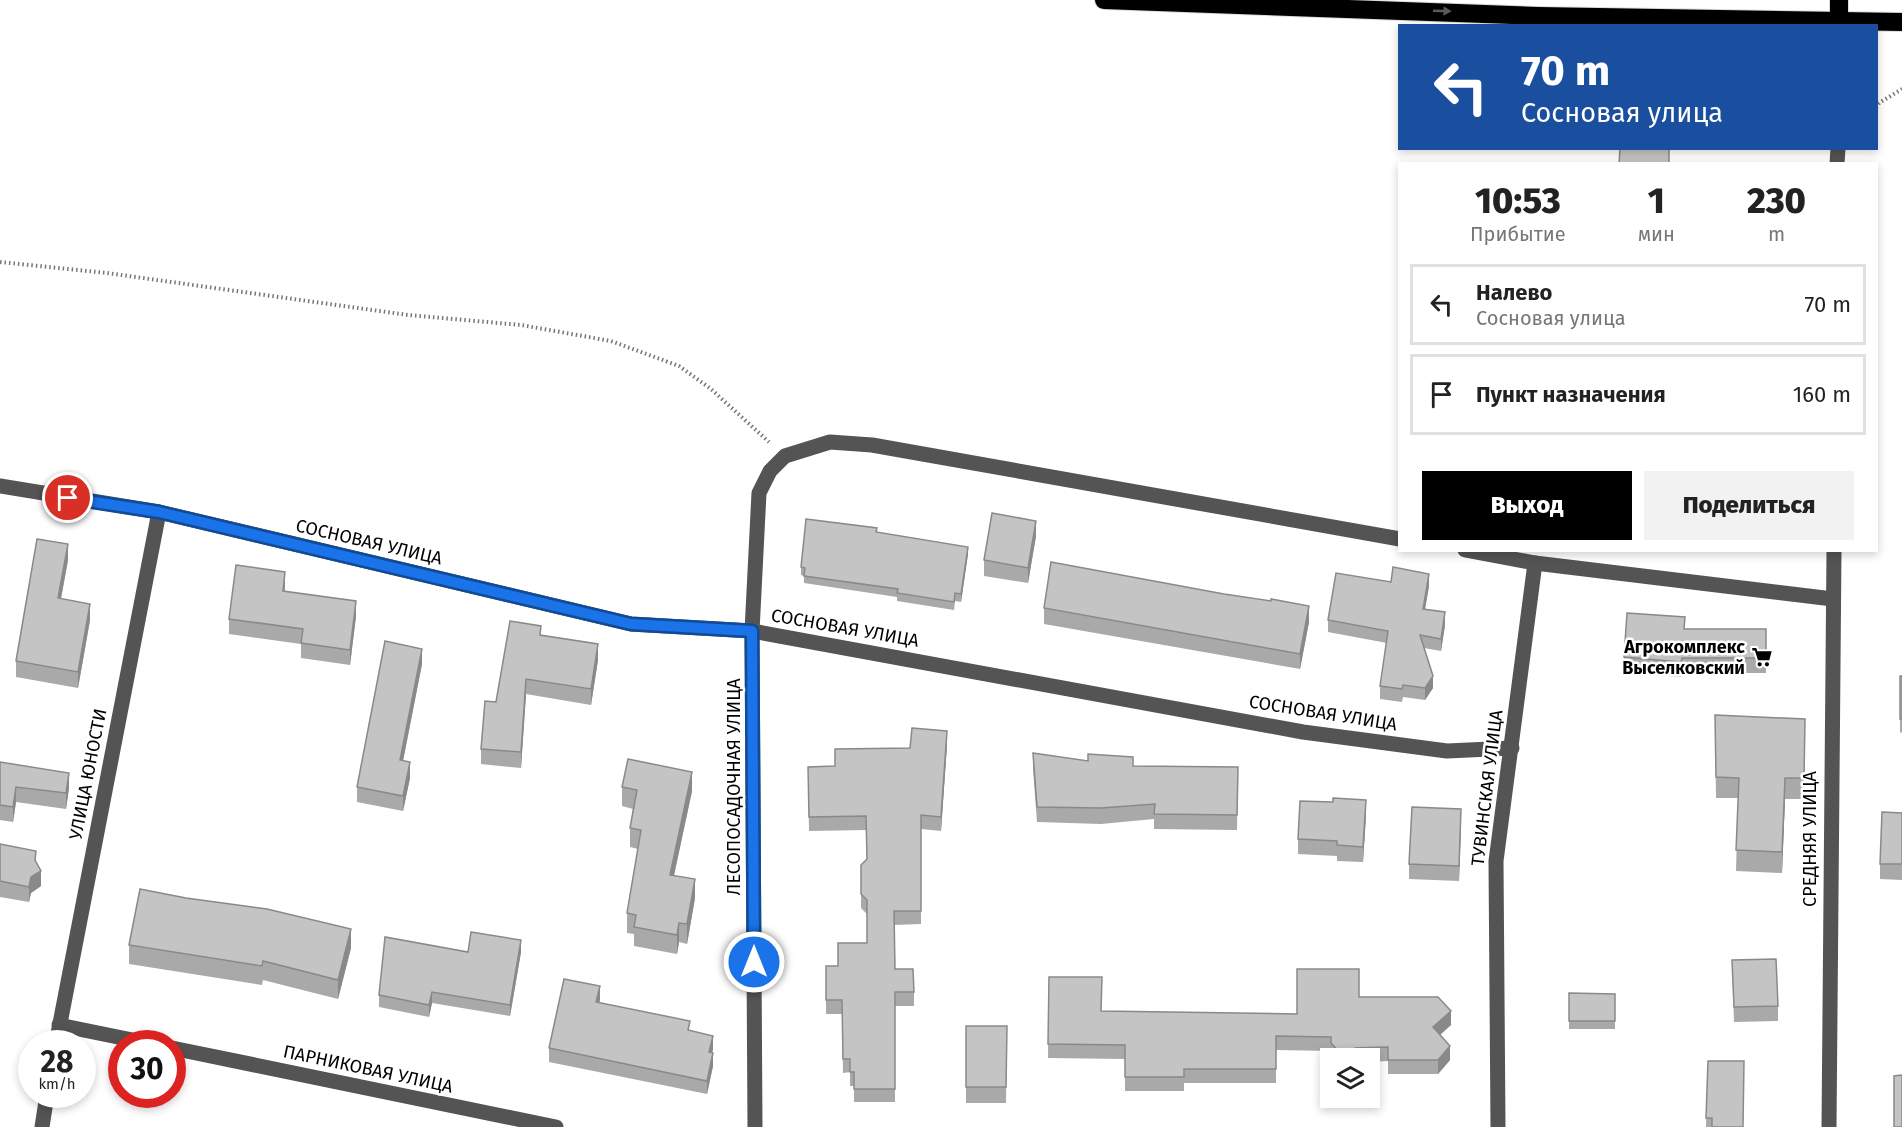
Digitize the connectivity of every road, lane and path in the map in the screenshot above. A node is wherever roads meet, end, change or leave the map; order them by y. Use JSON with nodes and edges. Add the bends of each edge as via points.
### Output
{"nodes":[{"id":1,"x":1104,"y":0,"type":"edge"},
{"id":2,"x":1839,"y":0,"type":"edge"},
{"id":3,"x":1902,"y":22,"type":"edge"},
{"id":4,"x":1839,"y":24,"type":"edge"},
{"id":5,"x":1902,"y":89,"type":"edge"},
{"id":6,"x":1878,"y":105,"type":"edge"},
{"id":7,"x":0,"y":262,"type":"edge"},
{"id":8,"x":785,"y":456,"type":"junction"},
{"id":9,"x":0,"y":486,"type":"edge"},
{"id":10,"x":159,"y":512,"type":"junction"},
{"id":11,"x":1398,"y":539,"type":"edge"},
{"id":12,"x":1476,"y":552,"type":"edge"},
{"id":13,"x":1834,"y":552,"type":"edge"},
{"id":14,"x":1535,"y":563,"type":"junction"},
{"id":15,"x":1833,"y":599,"type":"junction"},
{"id":16,"x":752,"y":631,"type":"junction"},
{"id":17,"x":1512,"y":748,"type":"junction"},
{"id":18,"x":59,"y":1025,"type":"junction"},
{"id":19,"x":58,"y":1030,"type":"edge"},
{"id":20,"x":108,"y":1035,"type":"edge"},
{"id":21,"x":186,"y":1051,"type":"edge"},
{"id":22,"x":45,"y":1108,"type":"edge"},
{"id":23,"x":42,"y":1127,"type":"edge"},
{"id":24,"x":556,"y":1127,"type":"edge"},
{"id":25,"x":755,"y":1127,"type":"edge"},
{"id":26,"x":1498,"y":1127,"type":"edge"},
{"id":27,"x":1829,"y":1127,"type":"edge"}],
"edges":[{"from":1,"to":4,"type":"highway","one_way":true},
{"from":2,"to":4,"type":"highway"},
{"from":3,"to":4,"type":"highway"},
{"from":5,"to":6,"type":"path"},
{"from":7,"to":8,"type":"path","via":[[408,315],[521,325],[611,341],[678,366],[711,389]]},
{"from":8,"to":11,"type":"street","via":[[830,442],[872,445]]},
{"from":8,"to":16,"type":"street","name":"ЛЕСОПОСАДОЧНАЯ УЛИЦА","via":[[770,471],[759,493]]},
{"from":9,"to":10,"type":"street","name":"СОСНОВАЯ УЛИЦА"},
{"from":10,"to":16,"type":"street","name":"СОСНОВАЯ УЛИЦА","via":[[631,624]]},
{"from":10,"to":18,"type":"street","name":"УЛИЦА ЮНОСТИ"},
{"from":12,"to":14,"type":"street"},
{"from":13,"to":15,"type":"street","name":"СРЕДНЯЯ УЛИЦА"},
{"from":14,"to":15,"type":"street"},
{"from":14,"to":17,"type":"street","name":"ТУВИНСКАЯ УЛИЦА"},
{"from":15,"to":27,"type":"street","name":"СРЕДНЯЯ УЛИЦА"},
{"from":16,"to":17,"type":"street","name":"СОСНОВАЯ УЛИЦА","via":[[1303,732],[1447,751]]},
{"from":16,"to":25,"type":"street","name":"ЛЕСОПОСАДОЧНАЯ УЛИЦА"},
{"from":17,"to":26,"type":"street","name":"ТУВИНСКАЯ УЛИЦА","via":[[1496,861]]},
{"from":18,"to":19,"type":"street","name":"УЛИЦА ЮНОСТИ"},
{"from":18,"to":20,"type":"street"},
{"from":21,"to":24,"type":"street","name":"ПАРНИКОВАЯ УЛИЦА"},
{"from":22,"to":23,"type":"street"}]}
